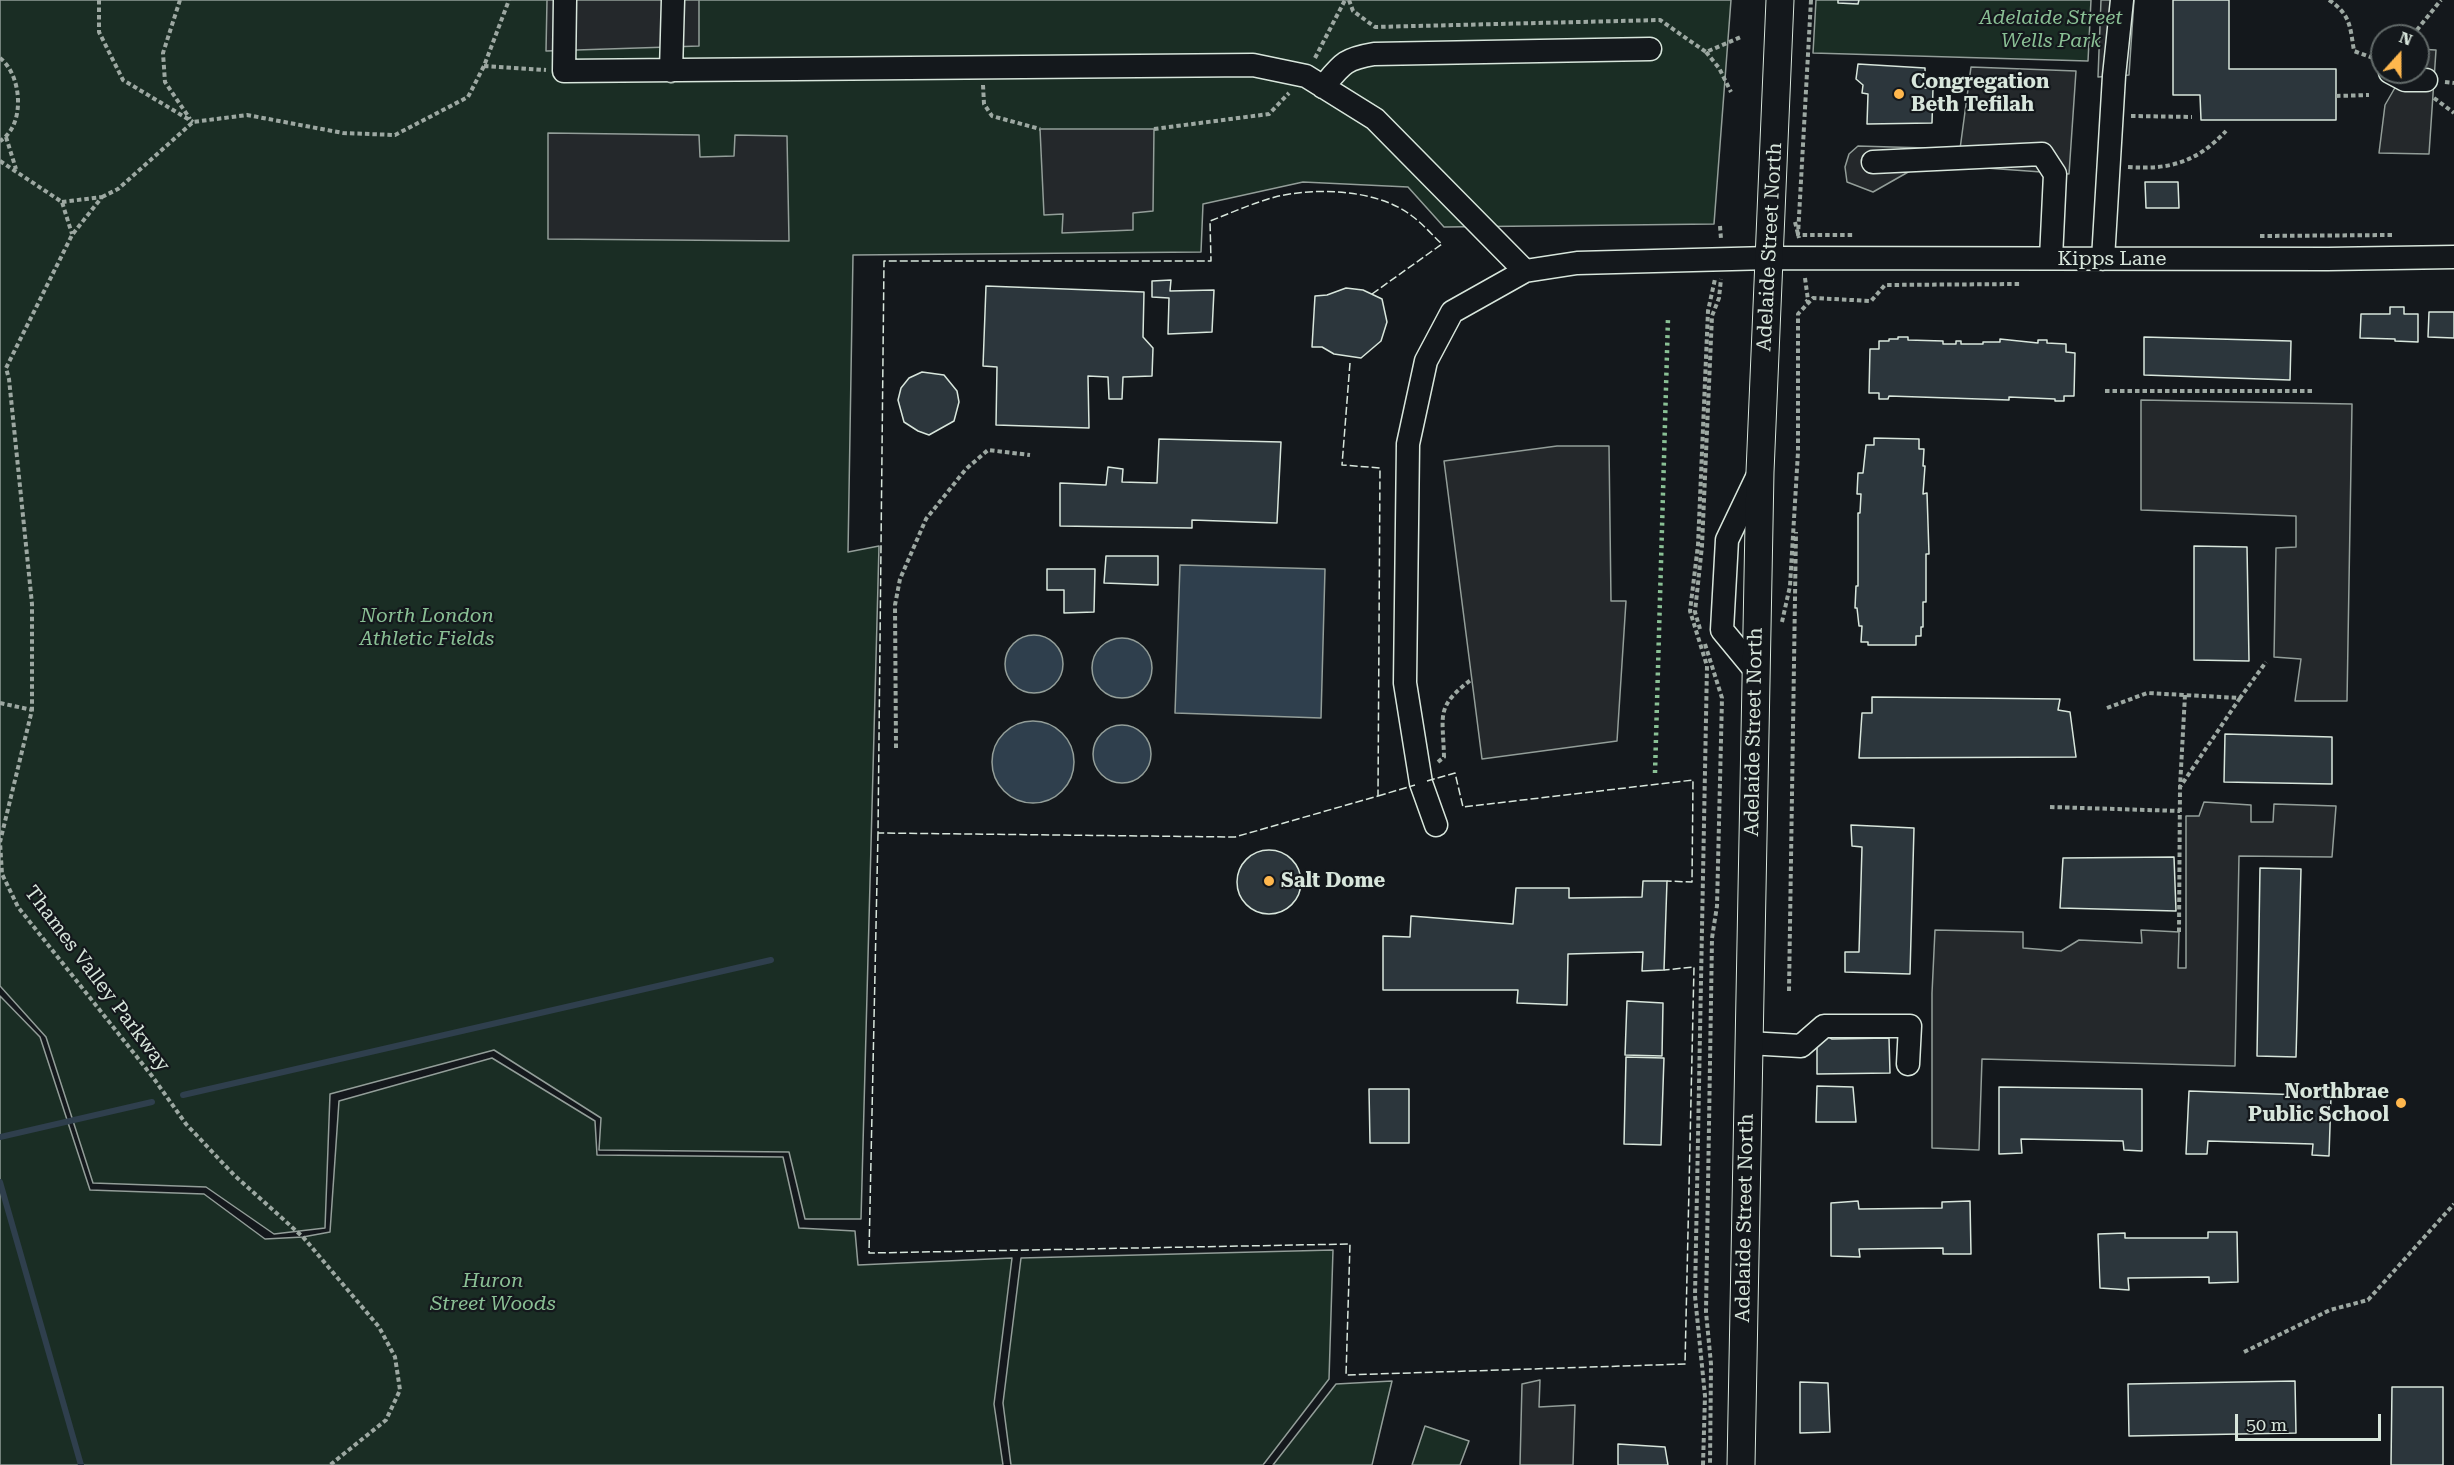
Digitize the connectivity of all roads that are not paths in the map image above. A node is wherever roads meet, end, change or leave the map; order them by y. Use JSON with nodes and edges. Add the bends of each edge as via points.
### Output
{"nodes":[{"id":1,"x":565,"y":0,"type":"edge"},
{"id":2,"x":673,"y":0,"type":"edge"},
{"id":3,"x":1780,"y":0,"type":"edge"},
{"id":4,"x":2122,"y":0,"type":"edge"},
{"id":5,"x":1650,"y":49,"type":"dead end"},
{"id":6,"x":671,"y":70,"type":"junction"},
{"id":7,"x":1314,"y":81,"type":"junction"},
{"id":8,"x":1873,"y":162,"type":"dead end"},
{"id":9,"x":2454,"y":257,"type":"edge"},
{"id":10,"x":1770,"y":258,"type":"junction"},
{"id":11,"x":2051,"y":258,"type":"junction"},
{"id":12,"x":2103,"y":258,"type":"junction"},
{"id":13,"x":1525,"y":270,"type":"junction"},
{"id":14,"x":1436,"y":825,"type":"dead end"},
{"id":15,"x":1748,"y":1043,"type":"junction"},
{"id":16,"x":1908,"y":1064,"type":"dead end"},
{"id":17,"x":1741,"y":1465,"type":"edge"}],
"edges":[{"from":1,"to":6,"type":"street","via":[[564,71]]},
{"from":2,"to":6,"type":"street"},
{"from":3,"to":10,"type":"main road","name":"Adelaide Street North"},
{"from":4,"to":12,"type":"street"},
{"from":5,"to":7,"type":"street","via":[[1374,54],[1352,58]]},
{"from":6,"to":7,"type":"street","via":[[1253,65]]},
{"from":7,"to":13,"type":"street","via":[[1375,119]]},
{"from":8,"to":11,"type":"street","via":[[2042,154],[2055,174]]},
{"from":9,"to":12,"type":"street","name":"Kipps Lane"},
{"from":10,"to":11,"type":"street","name":"Kipps Lane"},
{"from":10,"to":13,"type":"street","name":"Kipps Lane","via":[[1577,263]]},
{"from":10,"to":15,"type":"main road","name":"Adelaide Street North","via":[[1760,472]]},
{"from":11,"to":12,"type":"street","name":"Kipps Lane"},
{"from":13,"to":14,"type":"street","via":[[1452,312],[1426,361],[1407,444],[1405,683],[1420,776]]},
{"from":15,"to":16,"type":"street","via":[[1801,1046],[1824,1026],[1910,1026]]},
{"from":15,"to":17,"type":"main road","name":"Adelaide Street North"}]}
